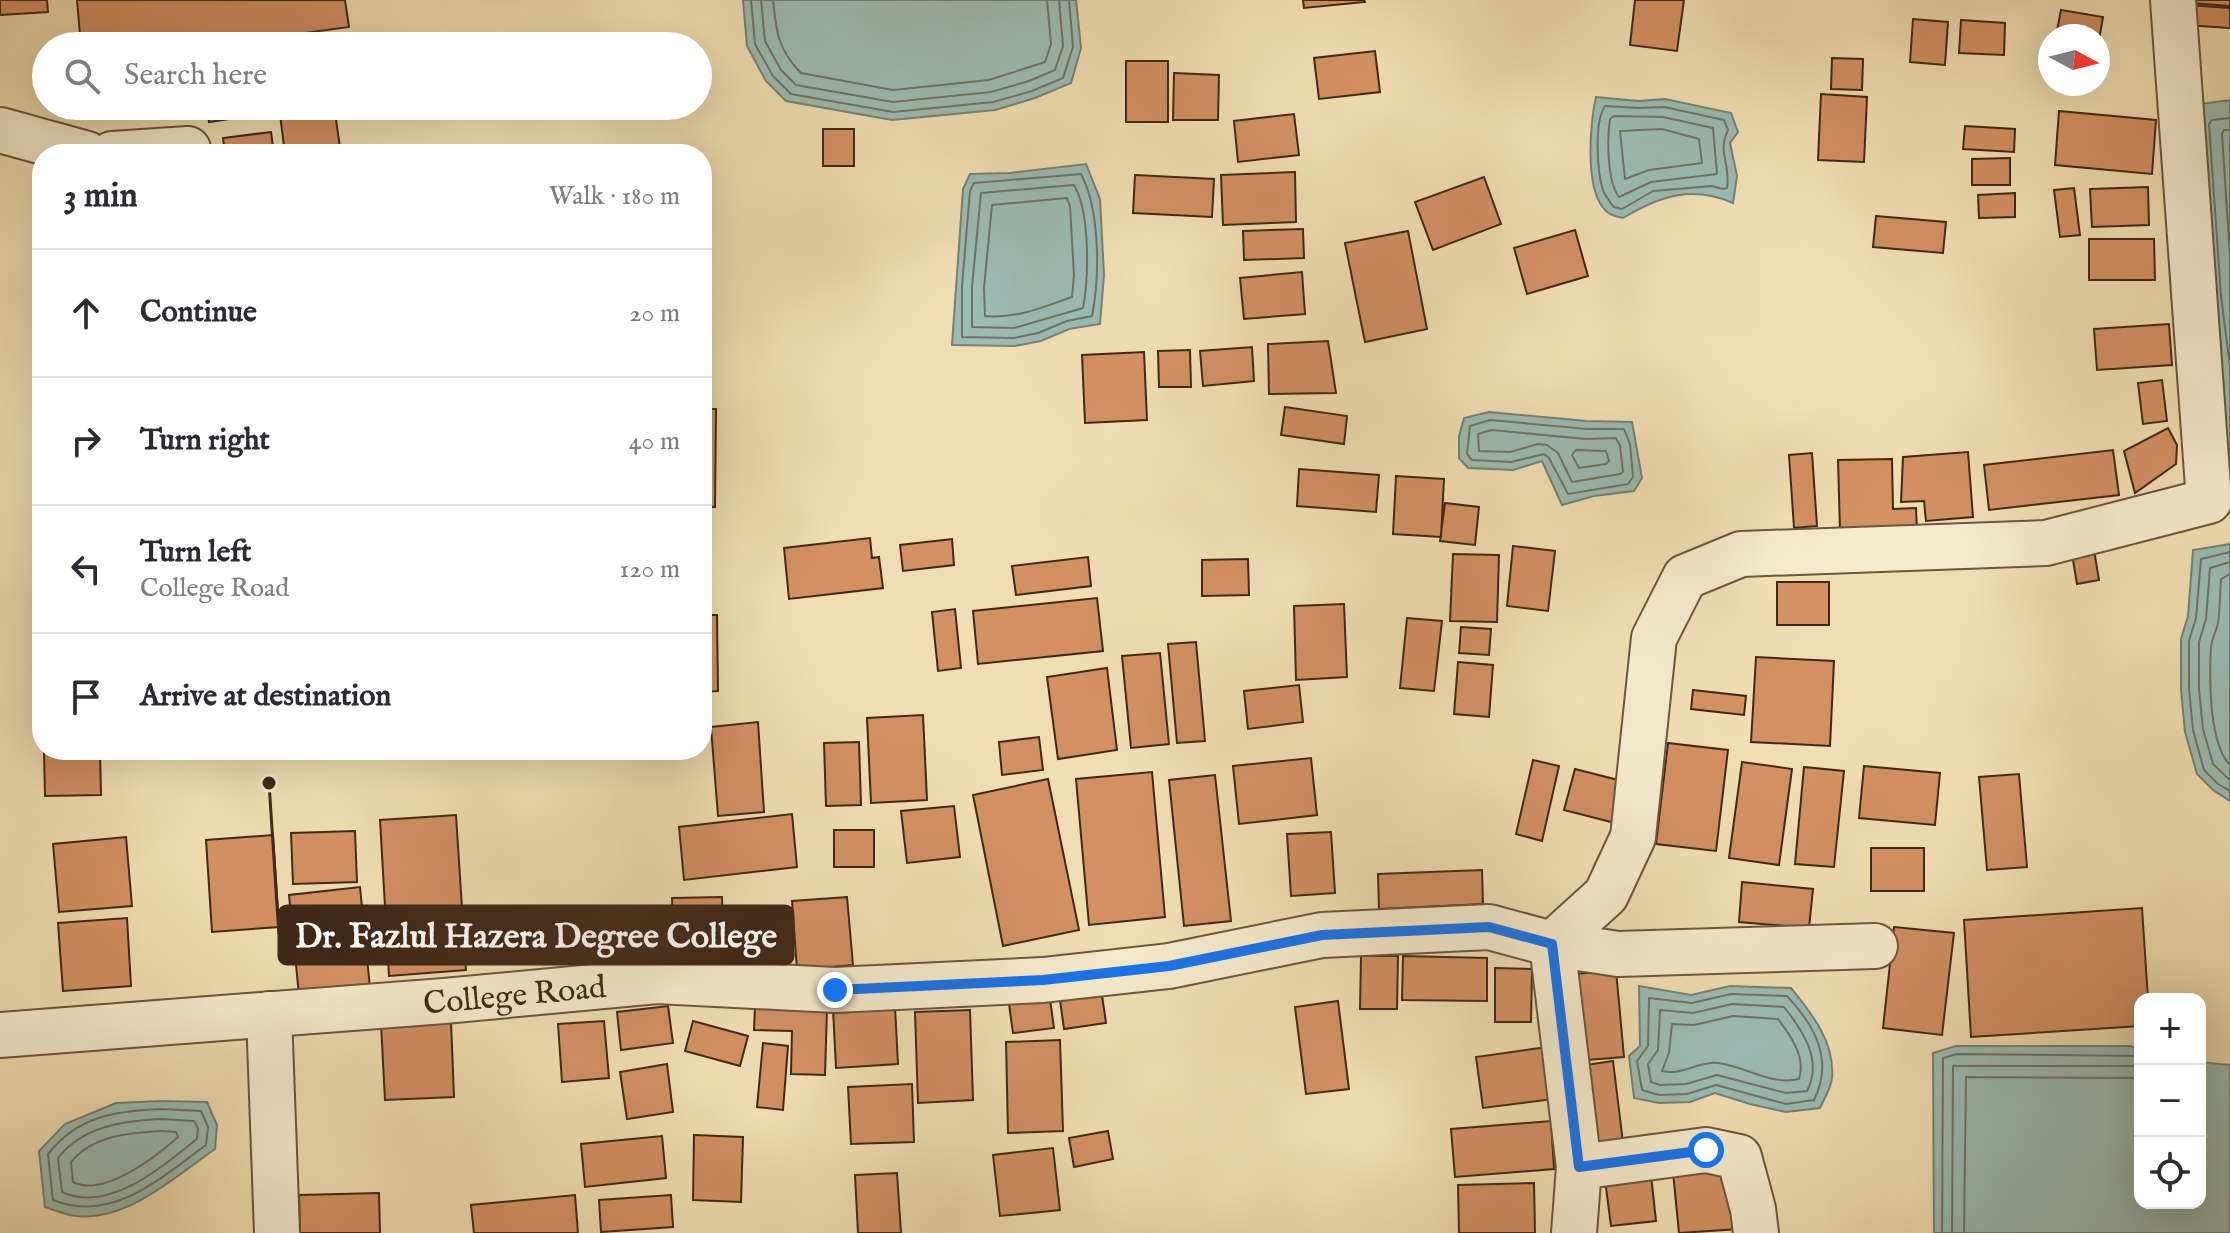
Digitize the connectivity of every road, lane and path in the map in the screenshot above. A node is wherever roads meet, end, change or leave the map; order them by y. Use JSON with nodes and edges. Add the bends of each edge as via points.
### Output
{"nodes":[{"id":1,"x":2173,"y":0,"type":"edge"},
{"id":2,"x":0,"y":130,"type":"edge"},
{"id":3,"x":51,"y":144,"type":"edge"},
{"id":4,"x":2219,"y":499,"type":"edge"},
{"id":5,"x":1552,"y":944,"type":"junction"},
{"id":6,"x":1875,"y":946,"type":"dead end"},
{"id":7,"x":269,"y":1014,"type":"junction"},
{"id":8,"x":0,"y":1035,"type":"edge"},
{"id":9,"x":1579,"y":1167,"type":"junction"},
{"id":10,"x":277,"y":1233,"type":"edge"},
{"id":11,"x":1574,"y":1233,"type":"edge"},
{"id":12,"x":1756,"y":1233,"type":"edge"}],
"edges":[{"from":1,"to":4,"type":"street"},
{"from":2,"to":3,"type":"street"},
{"from":4,"to":5,"type":"street","via":[[2046,543],[1741,554],[1685,577],[1654,638],[1633,837],[1606,895]]},
{"from":5,"to":6,"type":"street","name":"College Road","via":[[1618,954]]},
{"from":5,"to":7,"type":"street","name":"College Road","via":[[1489,927],[1322,935],[1169,966],[1043,980],[835,990],[657,981]]},
{"from":5,"to":9,"type":"street"},
{"from":7,"to":8,"type":"street","name":"College Road"},
{"from":7,"to":10,"type":"street"},
{"from":9,"to":11,"type":"street"},
{"from":9,"to":12,"type":"street","via":[[1706,1150],[1739,1157]]}]}
